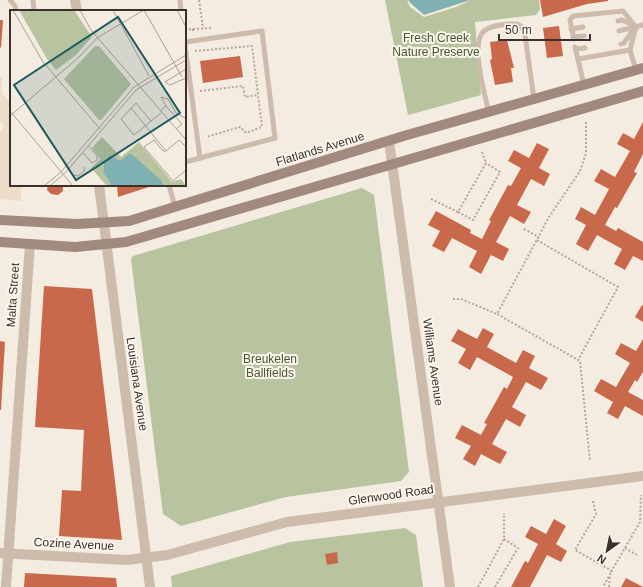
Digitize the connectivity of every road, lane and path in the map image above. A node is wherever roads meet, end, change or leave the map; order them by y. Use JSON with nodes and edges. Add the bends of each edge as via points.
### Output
{"nodes":[{"id":1,"x":10,"y":0,"type":"edge"},
{"id":2,"x":32,"y":0,"type":"edge"},
{"id":3,"x":75,"y":0,"type":"edge"},
{"id":4,"x":180,"y":0,"type":"edge"},
{"id":5,"x":199,"y":0,"type":"edge"},
{"id":6,"x":16,"y":10,"type":"edge"},
{"id":7,"x":34,"y":10,"type":"edge"},
{"id":8,"x":77,"y":10,"type":"edge"},
{"id":9,"x":181,"y":10,"type":"edge"},
{"id":10,"x":618,"y":21,"type":"dead end"},
{"id":11,"x":643,"y":25,"type":"edge"},
{"id":12,"x":583,"y":27,"type":"dead end"},
{"id":13,"x":636,"y":27,"type":"junction"},
{"id":14,"x":203,"y":28,"type":"junction"},
{"id":15,"x":212,"y":28,"type":"dead end"},
{"id":16,"x":193,"y":29,"type":"junction"},
{"id":17,"x":572,"y":29,"type":"junction"},
{"id":18,"x":186,"y":30,"type":"edge"},
{"id":19,"x":619,"y":31,"type":"dead end"},
{"id":20,"x":584,"y":36,"type":"dead end"},
{"id":21,"x":194,"y":40,"type":"junction"},
{"id":22,"x":186,"y":42,"type":"edge"},
{"id":23,"x":621,"y":44,"type":"dead end"},
{"id":24,"x":585,"y":48,"type":"dead end"},
{"id":25,"x":630,"y":50,"type":"junction"},
{"id":26,"x":195,"y":52,"type":"junction"},
{"id":27,"x":186,"y":53,"type":"edge"},
{"id":28,"x":196,"y":58,"type":"dead end"},
{"id":29,"x":578,"y":59,"type":"junction"},
{"id":30,"x":640,"y":69,"type":"edge"},
{"id":31,"x":199,"y":85,"type":"dead end"},
{"id":32,"x":584,"y":85,"type":"junction"},
{"id":33,"x":643,"y":91,"type":"edge"},
{"id":34,"x":258,"y":95,"type":"junction"},
{"id":35,"x":534,"y":99,"type":"junction"},
{"id":36,"x":489,"y":112,"type":"junction"},
{"id":37,"x":586,"y":122,"type":"dead end"},
{"id":38,"x":207,"y":141,"type":"dead end"},
{"id":39,"x":389,"y":141,"type":"junction"},
{"id":40,"x":482,"y":152,"type":"dead end"},
{"id":41,"x":200,"y":158,"type":"junction"},
{"id":42,"x":186,"y":162,"type":"edge"},
{"id":43,"x":486,"y":163,"type":"junction"},
{"id":44,"x":392,"y":164,"type":"junction"},
{"id":45,"x":99,"y":186,"type":"edge"},
{"id":46,"x":168,"y":186,"type":"edge"},
{"id":47,"x":431,"y":199,"type":"dead end"},
{"id":48,"x":175,"y":207,"type":"junction"},
{"id":49,"x":458,"y":212,"type":"junction"},
{"id":50,"x":0,"y":220,"type":"edge"},
{"id":51,"x":103,"y":223,"type":"junction"},
{"id":52,"x":524,"y":229,"type":"dead end"},
{"id":53,"x":539,"y":237,"type":"junction"},
{"id":54,"x":537,"y":240,"type":"junction"},
{"id":55,"x":0,"y":242,"type":"edge"},
{"id":56,"x":30,"y":244,"type":"junction"},
{"id":57,"x":105,"y":244,"type":"junction"},
{"id":58,"x":453,"y":299,"type":"dead end"},
{"id":59,"x":497,"y":314,"type":"junction"},
{"id":60,"x":578,"y":360,"type":"junction"},
{"id":61,"x":590,"y":461,"type":"dead end"},
{"id":62,"x":643,"y":476,"type":"edge"},
{"id":63,"x":641,"y":495,"type":"dead end"},
{"id":64,"x":593,"y":501,"type":"dead end"},
{"id":65,"x":439,"y":502,"type":"junction"},
{"id":66,"x":504,"y":513,"type":"dead end"},
{"id":67,"x":504,"y":539,"type":"junction"},
{"id":68,"x":625,"y":548,"type":"junction"},
{"id":69,"x":4,"y":553,"type":"edge"},
{"id":70,"x":637,"y":555,"type":"dead end"},
{"id":71,"x":147,"y":559,"type":"junction"},
{"id":72,"x":612,"y":571,"type":"junction"},
{"id":73,"x":6,"y":587,"type":"edge"},
{"id":74,"x":150,"y":587,"type":"edge"},
{"id":75,"x":450,"y":587,"type":"edge"},
{"id":76,"x":478,"y":587,"type":"edge"},
{"id":77,"x":495,"y":587,"type":"edge"},
{"id":78,"x":603,"y":587,"type":"edge"},
{"id":79,"x":609,"y":587,"type":"edge"}],
"edges":[{"from":1,"to":6,"type":"lane"},
{"from":2,"to":7,"type":"lane"},
{"from":3,"to":8,"type":"street"},
{"from":4,"to":9,"type":"lane"},
{"from":5,"to":14,"type":"path"},
{"from":10,"to":13,"type":"lane","via":[[622,20]]},
{"from":11,"to":13,"type":"lane"},
{"from":12,"to":17,"type":"lane"},
{"from":13,"to":17,"type":"lane","via":[[623,11],[573,16],[570,20]]},
{"from":13,"to":19,"type":"lane"},
{"from":13,"to":23,"type":"lane"},
{"from":13,"to":25,"type":"lane"},
{"from":14,"to":15,"type":"path"},
{"from":14,"to":16,"type":"path"},
{"from":16,"to":18,"type":"path"},
{"from":16,"to":21,"type":"path"},
{"from":17,"to":20,"type":"lane","via":[[574,38]]},
{"from":21,"to":22,"type":"lane"},
{"from":21,"to":26,"type":"path"},
{"from":21,"to":41,"type":"lane","via":[[262,31],[275,138]]},
{"from":24,"to":29,"type":"lane","via":[[576,48]]},
{"from":25,"to":29,"type":"lane"},
{"from":25,"to":30,"type":"lane"},
{"from":26,"to":28,"type":"path"},
{"from":26,"to":34,"type":"path","via":[[252,46]]},
{"from":27,"to":41,"type":"lane"},
{"from":29,"to":32,"type":"lane"},
{"from":30,"to":32,"type":"main road","name":"Flatlands Avenue"},
{"from":31,"to":34,"type":"path","via":[[200,91],[243,86],[245,97]]},
{"from":32,"to":35,"type":"main road","name":"Flatlands Avenue"},
{"from":33,"to":44,"type":"main road"},
{"from":34,"to":38,"type":"path","via":[[262,127],[246,133],[240,127],[206,136]]},
{"from":35,"to":36,"type":"main road","name":"Flatlands Avenue"},
{"from":35,"to":36,"type":"lane","via":[[522,27],[517,24],[492,27],[484,30],[479,46],[479,77]]},
{"from":36,"to":39,"type":"main road","name":"Flatlands Avenue"},
{"from":37,"to":53,"type":"path","via":[[586,153],[580,171],[549,217]]},
{"from":39,"to":44,"type":"street","name":"Williams Avenue"},
{"from":39,"to":48,"type":"main road","name":"Flatlands Avenue"},
{"from":40,"to":43,"type":"path"},
{"from":41,"to":42,"type":"lane"},
{"from":43,"to":49,"type":"path"},
{"from":43,"to":49,"type":"path","via":[[500,172],[473,220]]},
{"from":44,"to":57,"type":"main road","via":[[126,242]]},
{"from":44,"to":65,"type":"street","name":"Williams Avenue"},
{"from":45,"to":51,"type":"street","name":"Louisiana Avenue"},
{"from":46,"to":48,"type":"lane"},
{"from":47,"to":49,"type":"path"},
{"from":48,"to":51,"type":"main road","name":"Flatlands Avenue","via":[[129,221]]},
{"from":50,"to":51,"type":"main road","name":"Flatlands Avenue"},
{"from":51,"to":57,"type":"street","name":"Louisiana Avenue"},
{"from":52,"to":53,"type":"path"},
{"from":53,"to":54,"type":"path"},
{"from":54,"to":59,"type":"path"},
{"from":54,"to":60,"type":"path","via":[[618,287]]},
{"from":55,"to":56,"type":"main road"},
{"from":56,"to":57,"type":"main road","via":[[75,247]]},
{"from":56,"to":69,"type":"street","name":"Malta Street"},
{"from":57,"to":71,"type":"street","name":"Louisiana Avenue"},
{"from":58,"to":59,"type":"path","via":[[461,299]]},
{"from":59,"to":60,"type":"path"},
{"from":60,"to":61,"type":"path"},
{"from":62,"to":65,"type":"street","name":"Glenwood Road"},
{"from":63,"to":68,"type":"path","via":[[640,522]]},
{"from":64,"to":72,"type":"path","via":[[596,514],[575,550]]},
{"from":65,"to":71,"type":"street","name":"Glenwood Road","via":[[287,522],[167,556]]},
{"from":65,"to":75,"type":"street","name":"Williams Avenue"},
{"from":66,"to":67,"type":"path"},
{"from":67,"to":76,"type":"path"},
{"from":67,"to":77,"type":"path","via":[[518,548]]},
{"from":68,"to":70,"type":"path"},
{"from":68,"to":72,"type":"path"},
{"from":69,"to":71,"type":"street","name":"Cozine Avenue"},
{"from":69,"to":73,"type":"street","name":"Malta Street"},
{"from":71,"to":74,"type":"street","name":"Louisiana Avenue"},
{"from":72,"to":78,"type":"path"},
{"from":72,"to":79,"type":"path"}]}
